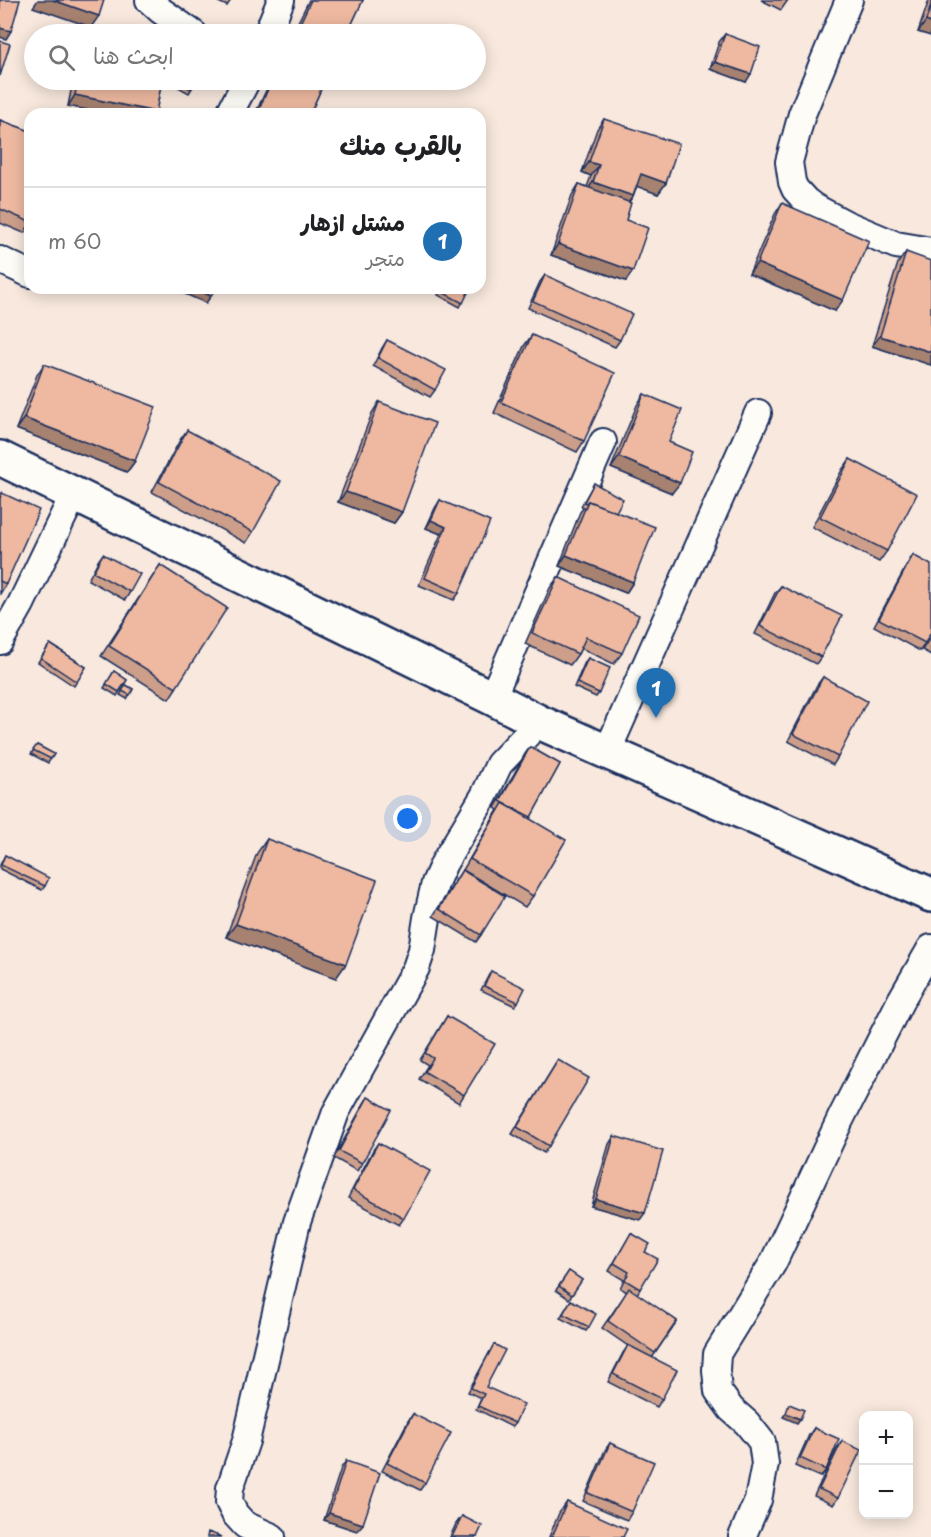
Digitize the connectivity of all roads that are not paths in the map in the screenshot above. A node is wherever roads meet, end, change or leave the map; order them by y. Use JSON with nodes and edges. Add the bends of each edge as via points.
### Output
{"nodes":[{"id":1,"x":148,"y":0,"type":"edge"},
{"id":2,"x":281,"y":0,"type":"edge"},
{"id":3,"x":849,"y":0,"type":"edge"},
{"id":4,"x":180,"y":24,"type":"edge"},
{"id":5,"x":271,"y":24,"type":"edge"},
{"id":6,"x":243,"y":90,"type":"edge"},
{"id":7,"x":233,"y":108,"type":"edge"},
{"id":8,"x":931,"y":251,"type":"edge"},
{"id":9,"x":0,"y":260,"type":"edge"},
{"id":10,"x":24,"y":271,"type":"edge"},
{"id":11,"x":758,"y":413,"type":"dead end"},
{"id":12,"x":603,"y":442,"type":"dead end"},
{"id":13,"x":0,"y":458,"type":"edge"},
{"id":14,"x":74,"y":494,"type":"junction"},
{"id":15,"x":0,"y":641,"type":"edge"},
{"id":16,"x":492,"y":698,"type":"junction"},
{"id":17,"x":538,"y":722,"type":"junction"},
{"id":18,"x":607,"y":752,"type":"junction"},
{"id":19,"x":931,"y":895,"type":"edge"},
{"id":20,"x":931,"y":948,"type":"edge"},
{"id":21,"x":272,"y":1537,"type":"edge"},
{"id":22,"x":742,"y":1537,"type":"edge"}],
"edges":[{"from":1,"to":4,"type":"street"},
{"from":2,"to":5,"type":"street"},
{"from":3,"to":8,"type":"street","via":[[802,114],[789,162],[792,182],[814,207],[846,224],[896,245]]},
{"from":6,"to":7,"type":"street"},
{"from":9,"to":10,"type":"street"},
{"from":11,"to":18,"type":"street"},
{"from":12,"to":16,"type":"street"},
{"from":13,"to":14,"type":"street"},
{"from":14,"to":15,"type":"street"},
{"from":14,"to":16,"type":"street"},
{"from":16,"to":17,"type":"street"},
{"from":17,"to":18,"type":"street"},
{"from":17,"to":21,"type":"street","via":[[499,764],[444,863],[435,883],[416,968],[336,1112],[297,1222],[246,1441],[230,1488],[235,1514],[245,1525]]},
{"from":18,"to":19,"type":"street"},
{"from":20,"to":22,"type":"street","via":[[841,1118],[773,1263],[717,1354],[718,1391],[762,1442],[765,1464],[758,1500]]}]}
